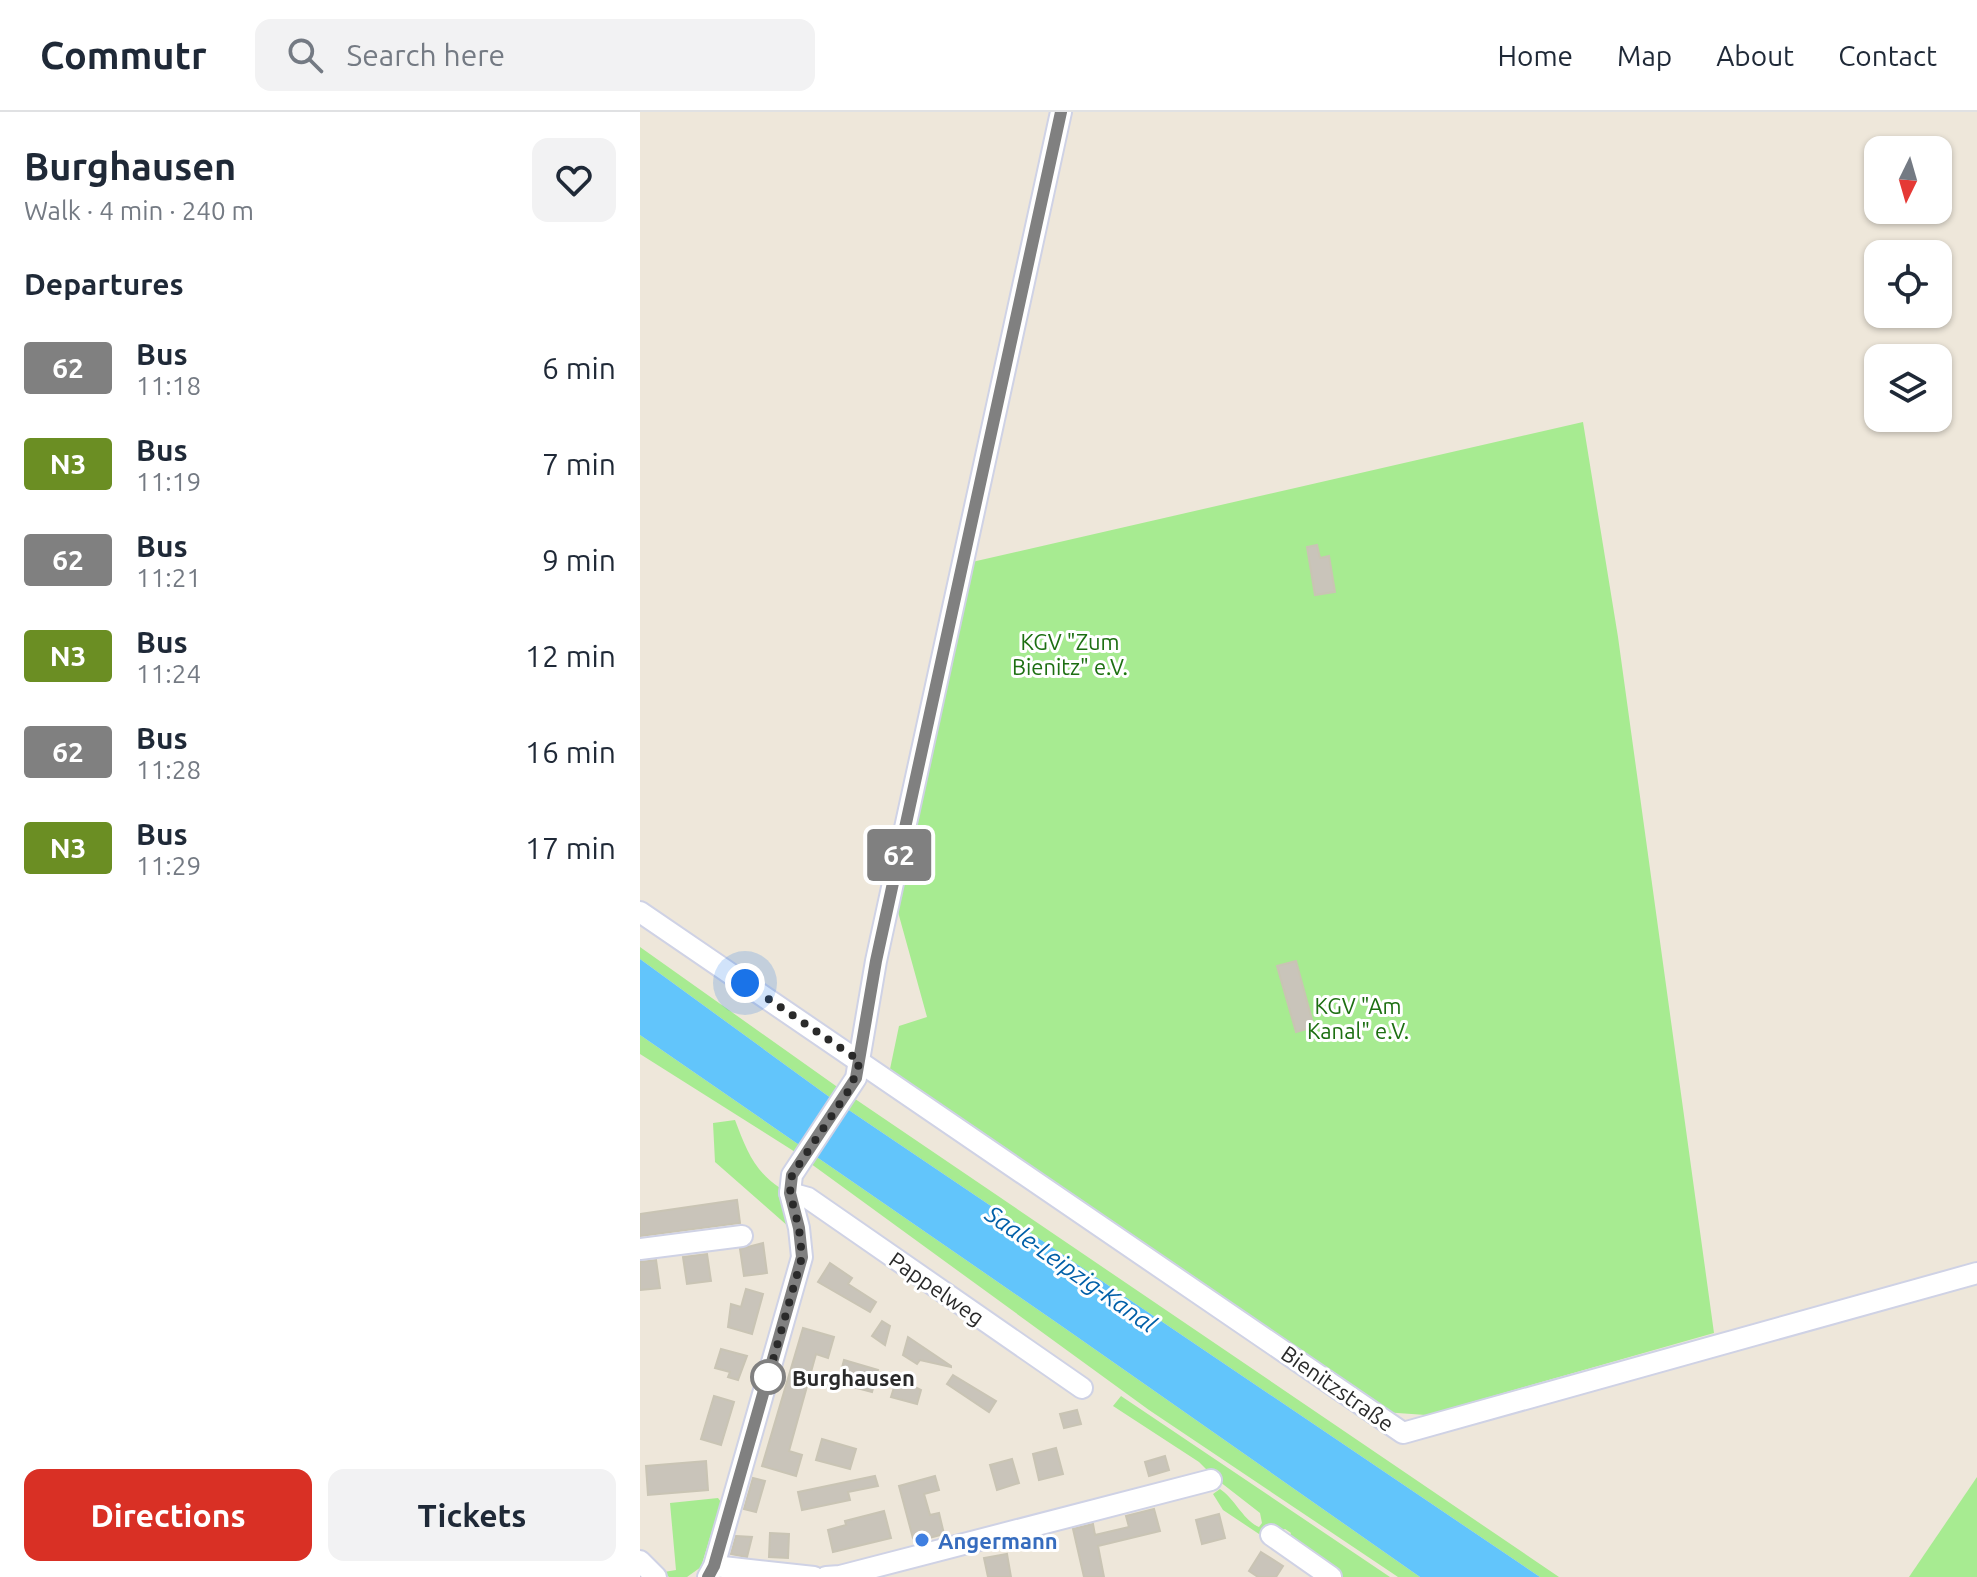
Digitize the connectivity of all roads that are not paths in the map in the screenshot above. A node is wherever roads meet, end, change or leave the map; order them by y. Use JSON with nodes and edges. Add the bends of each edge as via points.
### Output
{"nodes":[{"id":1,"x":1061,"y":112,"type":"edge"},
{"id":2,"x":640,"y":912,"type":"edge"},
{"id":3,"x":860,"y":1061,"type":"junction"},
{"id":4,"x":790,"y":1193,"type":"junction"},
{"id":5,"x":742,"y":1236,"type":"dead end"},
{"id":6,"x":640,"y":1249,"type":"edge"},
{"id":7,"x":1977,"y":1273,"type":"edge"},
{"id":8,"x":1082,"y":1388,"type":"dead end"},
{"id":9,"x":1211,"y":1480,"type":"dead end"},
{"id":10,"x":1271,"y":1535,"type":"dead end"},
{"id":11,"x":640,"y":1561,"type":"edge"},
{"id":12,"x":711,"y":1571,"type":"edge"},
{"id":13,"x":656,"y":1577,"type":"edge"},
{"id":14,"x":814,"y":1577,"type":"edge"},
{"id":15,"x":835,"y":1577,"type":"edge"},
{"id":16,"x":1331,"y":1577,"type":"edge"}],
"edges":[{"from":1,"to":3,"type":"street","via":[[879,947]]},
{"from":2,"to":3,"type":"street","name":"Bienitzstraße"},
{"from":3,"to":4,"type":"street","via":[[851,1087],[792,1175]]},
{"from":3,"to":7,"type":"street","name":"Bienitzstraße","via":[[1403,1433]]},
{"from":4,"to":8,"type":"street","name":"Pappelweg","via":[[808,1198]]},
{"from":4,"to":12,"type":"street","via":[[802,1257]]},
{"from":5,"to":6,"type":"street"},
{"from":9,"to":15,"type":"street"},
{"from":10,"to":16,"type":"street"},
{"from":11,"to":13,"type":"street"},
{"from":12,"to":14,"type":"street"}]}
